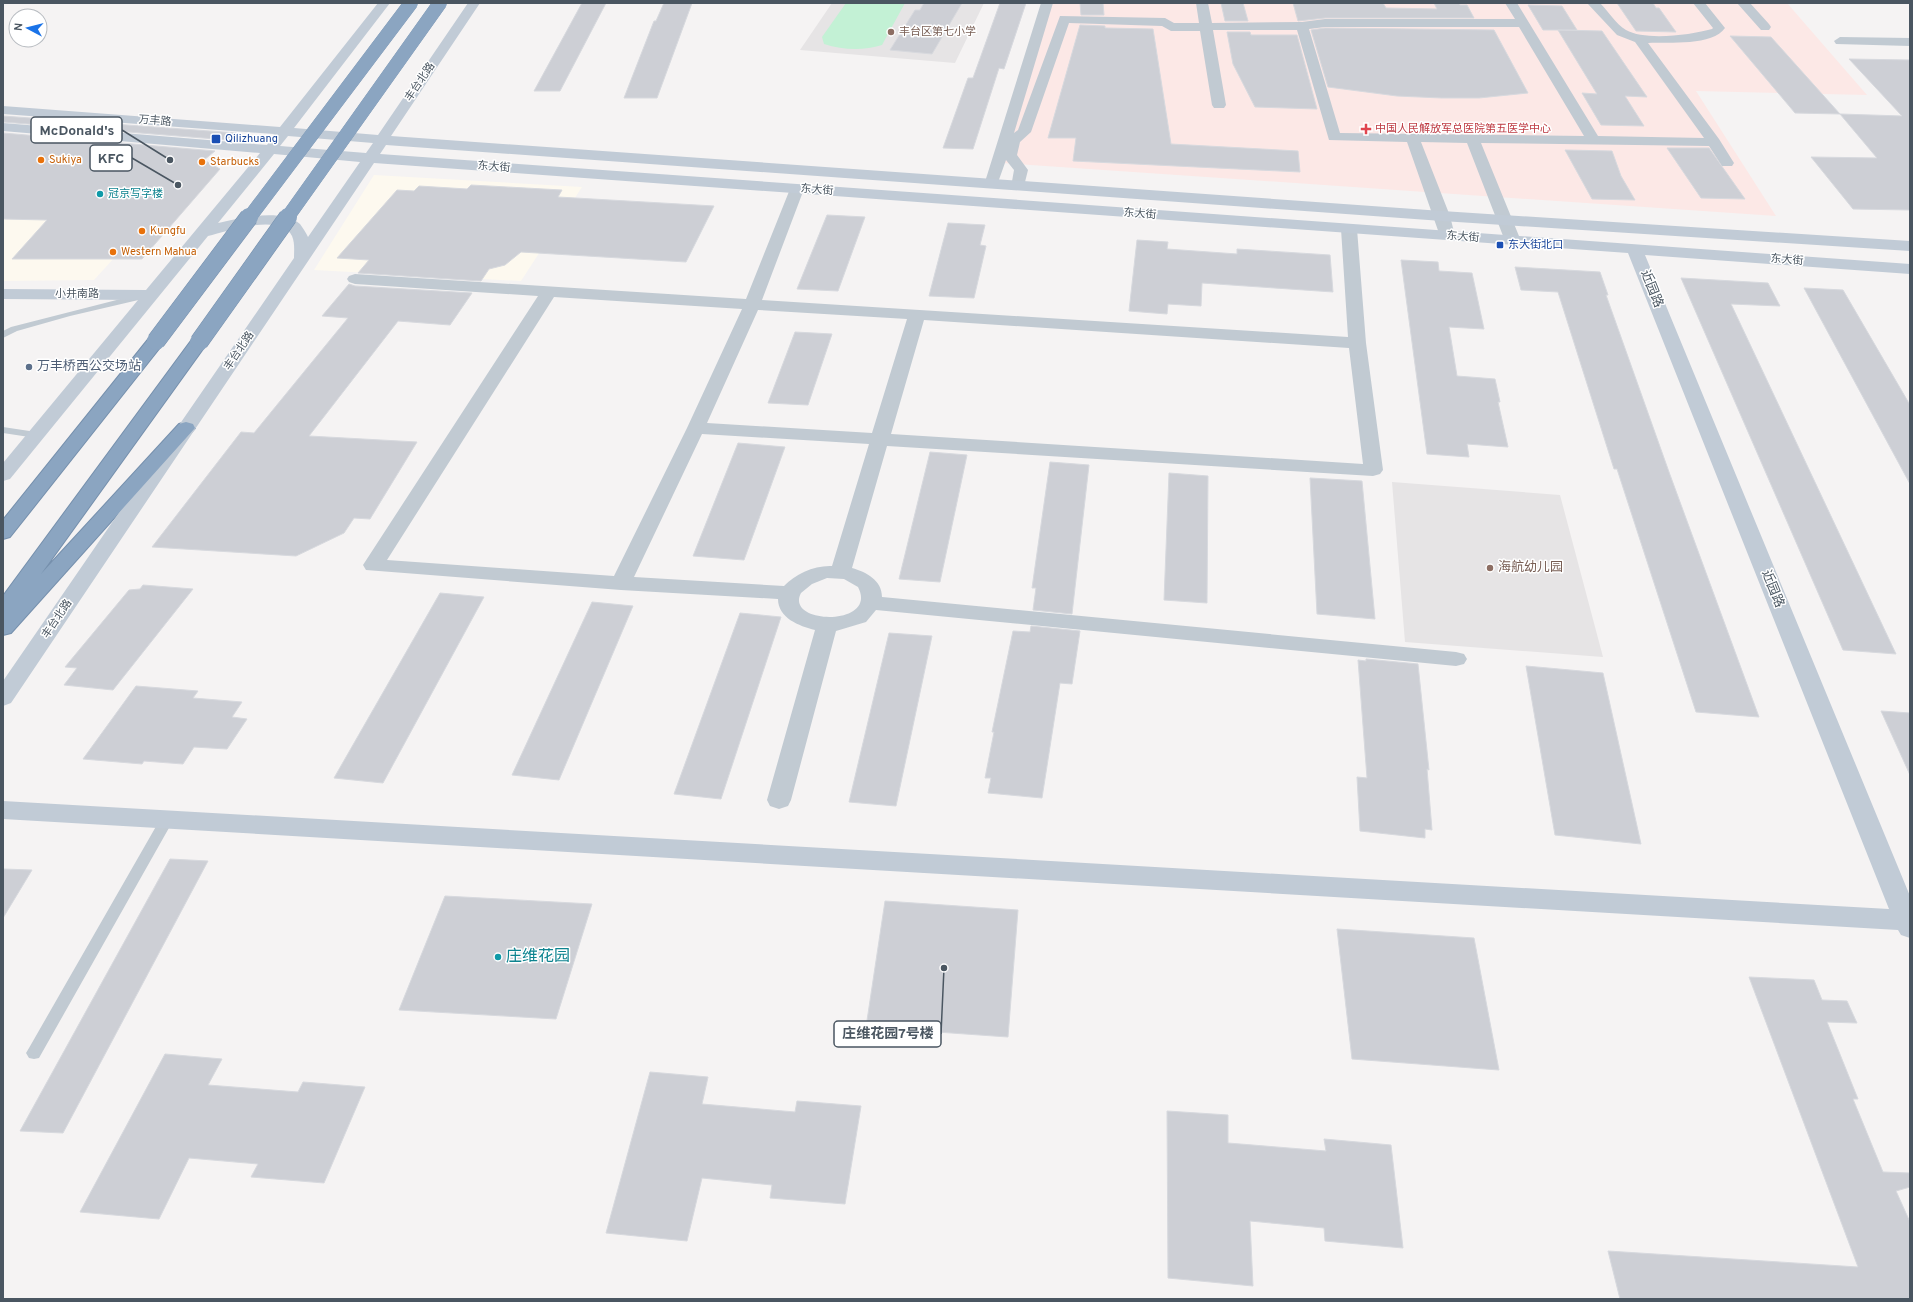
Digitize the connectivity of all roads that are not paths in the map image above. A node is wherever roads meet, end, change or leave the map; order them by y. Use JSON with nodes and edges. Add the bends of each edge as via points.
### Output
{"nodes":[{"id":1,"x":384,"y":3,"type":"edge"},
{"id":2,"x":411,"y":3,"type":"edge"},
{"id":3,"x":440,"y":3,"type":"edge"},
{"id":4,"x":474,"y":3,"type":"edge"},
{"id":5,"x":1047,"y":3,"type":"edge"},
{"id":6,"x":1202,"y":3,"type":"edge"},
{"id":7,"x":1511,"y":3,"type":"edge"},
{"id":8,"x":1593,"y":3,"type":"edge"},
{"id":9,"x":1699,"y":3,"type":"edge"},
{"id":10,"x":1743,"y":3,"type":"edge"},
{"id":11,"x":1523,"y":23,"type":"junction"},
{"id":12,"x":1302,"y":26,"type":"junction"},
{"id":13,"x":1207,"y":27,"type":"junction"},
{"id":14,"x":1765,"y":27,"type":"dead end"},
{"id":15,"x":1639,"y":39,"type":"junction"},
{"id":16,"x":1840,"y":41,"type":"dead end"},
{"id":17,"x":1910,"y":42,"type":"edge"},
{"id":18,"x":1219,"y":105,"type":"dead end"},
{"id":19,"x":3,"y":110,"type":"edge"},
{"id":20,"x":3,"y":127,"type":"edge"},
{"id":21,"x":284,"y":131,"type":"junction"},
{"id":22,"x":1412,"y":139,"type":"junction"},
{"id":23,"x":382,"y":140,"type":"junction"},
{"id":24,"x":1473,"y":140,"type":"junction"},
{"id":25,"x":1594,"y":141,"type":"junction"},
{"id":26,"x":1714,"y":142,"type":"junction"},
{"id":27,"x":271,"y":149,"type":"junction"},
{"id":28,"x":370,"y":158,"type":"junction"},
{"id":29,"x":1727,"y":163,"type":"dead end"},
{"id":30,"x":991,"y":185,"type":"junction"},
{"id":31,"x":1018,"y":187,"type":"junction"},
{"id":32,"x":797,"y":189,"type":"junction"},
{"id":33,"x":1442,"y":216,"type":"junction"},
{"id":34,"x":1506,"y":220,"type":"junction"},
{"id":35,"x":1349,"y":229,"type":"junction"},
{"id":36,"x":204,"y":232,"type":"junction"},
{"id":37,"x":1447,"y":236,"type":"junction"},
{"id":38,"x":1513,"y":241,"type":"junction"},
{"id":39,"x":1910,"y":246,"type":"edge"},
{"id":40,"x":1635,"y":250,"type":"junction"},
{"id":41,"x":302,"y":258,"type":"junction"},
{"id":42,"x":1910,"y":269,"type":"edge"},
{"id":43,"x":355,"y":278,"type":"dead end"},
{"id":44,"x":549,"y":291,"type":"junction"},
{"id":45,"x":3,"y":294,"type":"edge"},
{"id":46,"x":152,"y":295,"type":"junction"},
{"id":47,"x":752,"y":305,"type":"junction"},
{"id":48,"x":917,"y":315,"type":"junction"},
{"id":49,"x":3,"y":335,"type":"edge"},
{"id":50,"x":1357,"y":344,"type":"junction"},
{"id":51,"x":186,"y":428,"type":"junction"},
{"id":52,"x":696,"y":428,"type":"junction"},
{"id":53,"x":3,"y":430,"type":"edge"},
{"id":54,"x":36,"y":435,"type":"junction"},
{"id":55,"x":881,"y":440,"type":"junction"},
{"id":56,"x":3,"y":474,"type":"edge"},
{"id":57,"x":3,"y":533,"type":"edge"},
{"id":58,"x":840,"y":572,"type":"junction"},
{"id":59,"x":621,"y":583,"type":"junction"},
{"id":60,"x":790,"y":593,"type":"junction"},
{"id":61,"x":871,"y":603,"type":"junction"},
{"id":62,"x":3,"y":611,"type":"edge"},
{"id":63,"x":828,"y":625,"type":"junction"},
{"id":64,"x":3,"y":628,"type":"edge"},
{"id":65,"x":1456,"y":659,"type":"dead end"},
{"id":66,"x":3,"y":698,"type":"edge"},
{"id":67,"x":779,"y":800,"type":"dead end"},
{"id":68,"x":3,"y":810,"type":"edge"},
{"id":69,"x":167,"y":819,"type":"junction"},
{"id":70,"x":1909,"y":923,"type":"edge"},
{"id":71,"x":34,"y":1053,"type":"dead end"}],
"edges":[{"from":1,"to":21,"type":"street"},
{"from":2,"to":57,"type":"highway","bridge":true,"via":[[156,341]]},
{"from":3,"to":62,"type":"highway","bridge":true,"via":[[199,342]]},
{"from":4,"to":23,"type":"street","name":"丰台北路"},
{"from":5,"to":30,"type":"street"},
{"from":6,"to":13,"type":"street"},
{"from":7,"to":11,"type":"street"},
{"from":8,"to":15,"type":"street","via":[[1621,32]]},
{"from":9,"to":15,"type":"street","via":[[1719,28],[1716,32],[1694,38]]},
{"from":10,"to":14,"type":"street"},
{"from":11,"to":12,"type":"street","via":[[1326,23]]},
{"from":11,"to":25,"type":"street"},
{"from":12,"to":13,"type":"street"},
{"from":12,"to":22,"type":"street","via":[[1334,137]]},
{"from":13,"to":18,"type":"street"},
{"from":13,"to":31,"type":"street","via":[[1171,27],[1165,22],[1064,19],[1024,132],[1013,140],[1010,155],[1021,170]]},
{"from":15,"to":26,"type":"street"},
{"from":16,"to":17,"type":"street"},
{"from":19,"to":21,"type":"street","name":"万丰路"},
{"from":20,"to":27,"type":"street","name":"万丰路"},
{"from":21,"to":23,"type":"street","name":"万丰路"},
{"from":21,"to":27,"type":"street"},
{"from":22,"to":24,"type":"street"},
{"from":22,"to":33,"type":"street"},
{"from":23,"to":28,"type":"street","name":"丰台北路"},
{"from":23,"to":30,"type":"street","name":"东大街"},
{"from":24,"to":25,"type":"street"},
{"from":24,"to":34,"type":"street"},
{"from":25,"to":26,"type":"street"},
{"from":26,"to":29,"type":"street"},
{"from":27,"to":28,"type":"street","name":"万丰路"},
{"from":27,"to":36,"type":"street"},
{"from":28,"to":32,"type":"street","name":"东大街"},
{"from":28,"to":41,"type":"street","name":"丰台北路"},
{"from":30,"to":31,"type":"street","name":"东大街"},
{"from":31,"to":33,"type":"street","name":"东大街"},
{"from":32,"to":35,"type":"street","name":"东大街"},
{"from":32,"to":47,"type":"street"},
{"from":33,"to":34,"type":"street","name":"东大街"},
{"from":33,"to":37,"type":"street"},
{"from":34,"to":38,"type":"street"},
{"from":34,"to":39,"type":"street","name":"东大街"},
{"from":35,"to":37,"type":"street","name":"东大街"},
{"from":35,"to":50,"type":"street"},
{"from":36,"to":41,"type":"street","via":[[257,219],[273,220],[291,225],[300,236]]},
{"from":36,"to":46,"type":"street"},
{"from":37,"to":38,"type":"street","name":"东大街"},
{"from":38,"to":40,"type":"street","name":"东大街"},
{"from":40,"to":42,"type":"street","name":"东大街"},
{"from":40,"to":70,"type":"street","name":"近园路"},
{"from":41,"to":51,"type":"street","name":"丰台北路"},
{"from":43,"to":44,"type":"street"},
{"from":44,"to":47,"type":"street"},
{"from":44,"to":59,"type":"street","via":[[372,565]]},
{"from":45,"to":46,"type":"street","name":"小井南路"},
{"from":46,"to":49,"type":"lane","via":[[68,314],[14,329]]},
{"from":46,"to":54,"type":"street"},
{"from":47,"to":48,"type":"street"},
{"from":47,"to":52,"type":"street"},
{"from":48,"to":50,"type":"street"},
{"from":48,"to":55,"type":"street"},
{"from":50,"to":55,"type":"street","via":[[1373,470]]},
{"from":51,"to":64,"type":"highway"},
{"from":51,"to":66,"type":"street","name":"丰台北路"},
{"from":52,"to":55,"type":"street"},
{"from":52,"to":59,"type":"street"},
{"from":53,"to":54,"type":"lane"},
{"from":54,"to":56,"type":"street"},
{"from":55,"to":58,"type":"street"},
{"from":58,"to":60,"type":"street","via":[[827,572],[804,579],[795,585]]},
{"from":58,"to":61,"type":"street","via":[[862,580],[869,587]]},
{"from":59,"to":60,"type":"street"},
{"from":60,"to":63,"type":"street","via":[[789,602],[793,611],[807,620]]},
{"from":61,"to":63,"type":"street","via":[[865,612],[855,619]]},
{"from":61,"to":65,"type":"street"},
{"from":63,"to":67,"type":"street"},
{"from":68,"to":69,"type":"street"},
{"from":69,"to":70,"type":"street"},
{"from":69,"to":71,"type":"lane"}]}
